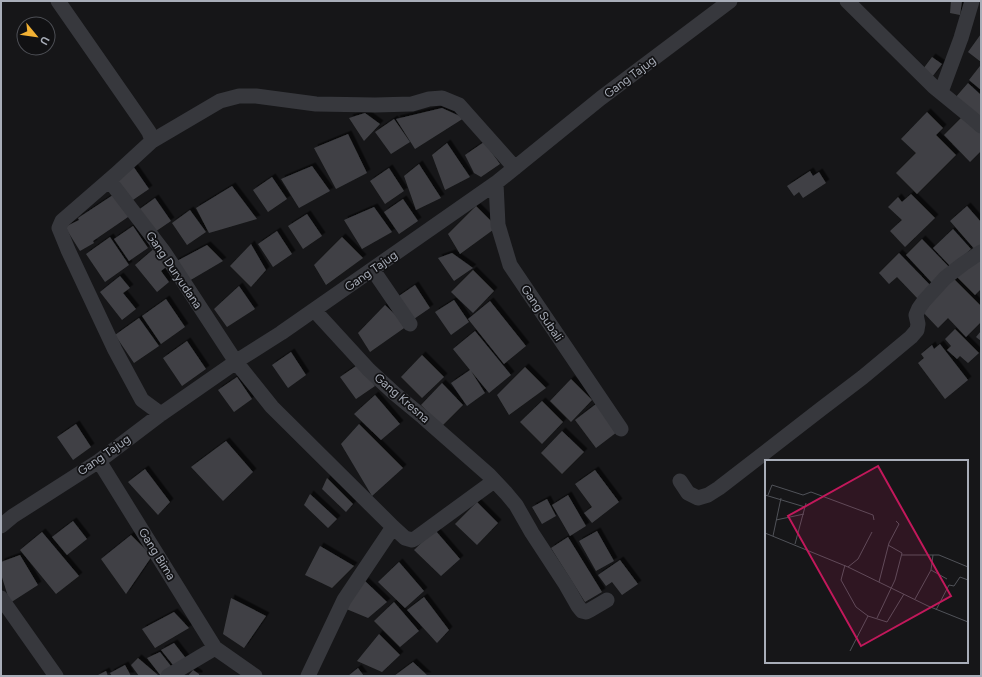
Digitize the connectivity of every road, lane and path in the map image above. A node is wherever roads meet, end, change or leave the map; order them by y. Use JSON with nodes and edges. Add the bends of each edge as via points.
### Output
{"nodes":[{"id":1,"x":58,"y":1,"type":"edge"},
{"id":2,"x":730,"y":1,"type":"edge"},
{"id":3,"x":847,"y":1,"type":"edge"},
{"id":4,"x":972,"y":1,"type":"edge"},
{"id":5,"x":941,"y":92,"type":"junction"},
{"id":6,"x":981,"y":126,"type":"edge"},
{"id":7,"x":152,"y":141,"type":"junction"},
{"id":8,"x":515,"y":168,"type":"junction"},
{"id":9,"x":109,"y":180,"type":"junction"},
{"id":10,"x":496,"y":184,"type":"junction"},
{"id":11,"x":981,"y":252,"type":"edge"},
{"id":12,"x":373,"y":270,"type":"junction"},
{"id":13,"x":314,"y":310,"type":"junction"},
{"id":14,"x":410,"y":324,"type":"dead end"},
{"id":15,"x":236,"y":362,"type":"junction"},
{"id":16,"x":161,"y":414,"type":"junction"},
{"id":17,"x":621,"y":429,"type":"dead end"},
{"id":18,"x":99,"y":461,"type":"junction"},
{"id":19,"x":494,"y":481,"type":"junction"},
{"id":20,"x":680,"y":481,"type":"dead end"},
{"id":21,"x":1,"y":526,"type":"edge"},
{"id":22,"x":393,"y":527,"type":"junction"},
{"id":23,"x":1,"y":598,"type":"edge"},
{"id":24,"x":607,"y":600,"type":"dead end"},
{"id":25,"x":215,"y":648,"type":"junction"},
{"id":26,"x":56,"y":676,"type":"edge"},
{"id":27,"x":168,"y":676,"type":"edge"},
{"id":28,"x":255,"y":676,"type":"edge"},
{"id":29,"x":308,"y":676,"type":"edge"}],
"edges":[{"from":1,"to":7,"type":"street","via":[[145,126]]},
{"from":2,"to":8,"type":"street","name":"Gang Tajug","via":[[601,98]]},
{"from":3,"to":5,"type":"street"},
{"from":4,"to":5,"type":"street"},
{"from":5,"to":6,"type":"street"},
{"from":7,"to":8,"type":"street","via":[[220,101],[239,96],[316,104],[375,105],[412,104],[442,98],[459,105]]},
{"from":7,"to":9,"type":"street"},
{"from":8,"to":10,"type":"street","name":"Gang Tajug"},
{"from":9,"to":15,"type":"street","name":"Gang Duryudana","via":[[164,252]]},
{"from":9,"to":16,"type":"street","via":[[62,221],[58,228],[121,363],[142,400]]},
{"from":10,"to":12,"type":"street","name":"Gang Tajug"},
{"from":10,"to":17,"type":"street","name":"Gang Subali","via":[[498,225],[510,265]]},
{"from":11,"to":20,"type":"street","via":[[945,278],[924,301],[916,315],[917,330],[911,338],[754,462],[719,488],[698,498],[688,493]]},
{"from":12,"to":13,"type":"street","name":"Gang Tajug"},
{"from":12,"to":14,"type":"street"},
{"from":13,"to":15,"type":"street","name":"Gang Tajug"},
{"from":13,"to":19,"type":"street","name":"Gang Kresna","via":[[369,370]]},
{"from":15,"to":16,"type":"street","name":"Gang Tajug"},
{"from":15,"to":22,"type":"street","name":"Gang Duryudana","via":[[272,407]]},
{"from":16,"to":18,"type":"street","name":"Gang Tajug"},
{"from":18,"to":21,"type":"street","name":"Gang Tajug"},
{"from":18,"to":25,"type":"street","name":"Gang Bima"},
{"from":19,"to":22,"type":"street","name":"Gang Duryudana","via":[[412,540],[405,538]]},
{"from":19,"to":24,"type":"street","name":"Gang Kresna","via":[[516,505],[582,611],[586,612]]},
{"from":22,"to":29,"type":"street","via":[[344,600]]},
{"from":23,"to":26,"type":"street"},
{"from":25,"to":27,"type":"street"},
{"from":25,"to":28,"type":"street"}]}
